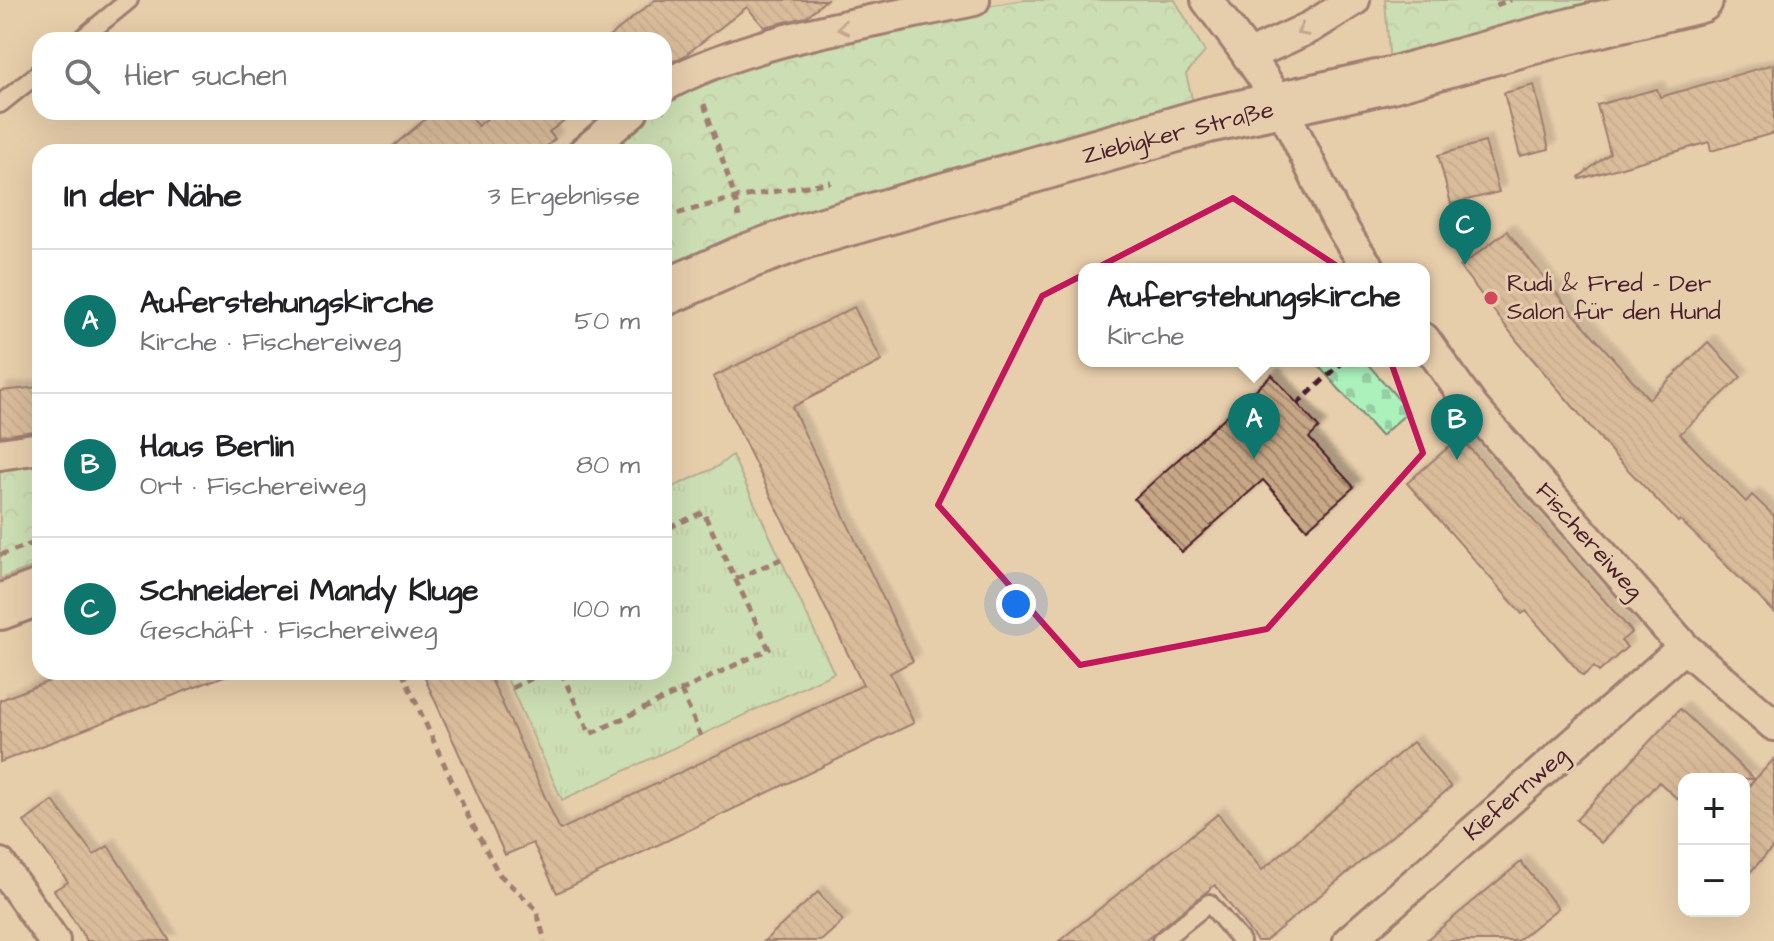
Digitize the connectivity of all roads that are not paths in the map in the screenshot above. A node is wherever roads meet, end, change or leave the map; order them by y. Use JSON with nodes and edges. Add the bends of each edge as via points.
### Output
{"nodes":[{"id":1,"x":129,"y":0,"type":"edge"},
{"id":2,"x":974,"y":0,"type":"edge"},
{"id":3,"x":1207,"y":0,"type":"edge"},
{"id":4,"x":1354,"y":0,"type":"edge"},
{"id":5,"x":1700,"y":0,"type":"edge"},
{"id":6,"x":90,"y":32,"type":"edge"},
{"id":7,"x":1248,"y":56,"type":"junction"},
{"id":8,"x":32,"y":78,"type":"edge"},
{"id":9,"x":676,"y":79,"type":"edge"},
{"id":10,"x":0,"y":104,"type":"edge"},
{"id":11,"x":1281,"y":106,"type":"junction"},
{"id":12,"x":622,"y":120,"type":"edge"},
{"id":13,"x":594,"y":144,"type":"edge"},
{"id":14,"x":1366,"y":263,"type":"edge"},
{"id":15,"x":672,"y":289,"type":"edge"},
{"id":16,"x":1430,"y":347,"type":"edge"},
{"id":17,"x":32,"y":449,"type":"edge"},
{"id":18,"x":0,"y":454,"type":"edge"},
{"id":19,"x":32,"y":595,"type":"edge"},
{"id":20,"x":0,"y":607,"type":"edge"},
{"id":21,"x":1684,"y":647,"type":"junction"},
{"id":22,"x":1774,"y":725,"type":"edge"},
{"id":23,"x":0,"y":864,"type":"edge"},
{"id":24,"x":54,"y":941,"type":"edge"},
{"id":25,"x":1161,"y":941,"type":"edge"},
{"id":26,"x":1241,"y":941,"type":"edge"},
{"id":27,"x":1349,"y":941,"type":"edge"}],
"edges":[{"from":1,"to":6,"type":"lane"},
{"from":2,"to":9,"type":"street","one_way":true,"via":[[787,40]]},
{"from":3,"to":7,"type":"street"},
{"from":4,"to":7,"type":"street","one_way":true},
{"from":5,"to":11,"type":"main road","name":"Ziebigker Straße"},
{"from":7,"to":11,"type":"street"},
{"from":8,"to":10,"type":"lane"},
{"from":11,"to":14,"type":"street","via":[[1333,212]]},
{"from":11,"to":15,"type":"main road","name":"Ziebigker Straße","via":[[1208,120],[803,236]]},
{"from":12,"to":13,"type":"street"},
{"from":16,"to":21,"type":"street","name":"Fischereiweg","via":[[1473,408]]},
{"from":17,"to":18,"type":"street"},
{"from":19,"to":20,"type":"main road"},
{"from":21,"to":22,"type":"street","name":"Fischereiweg"},
{"from":21,"to":27,"type":"street","name":"Kiefernweg"},
{"from":23,"to":24,"type":"street"},
{"from":25,"to":26,"type":"lane","via":[[1209,903]]}]}
